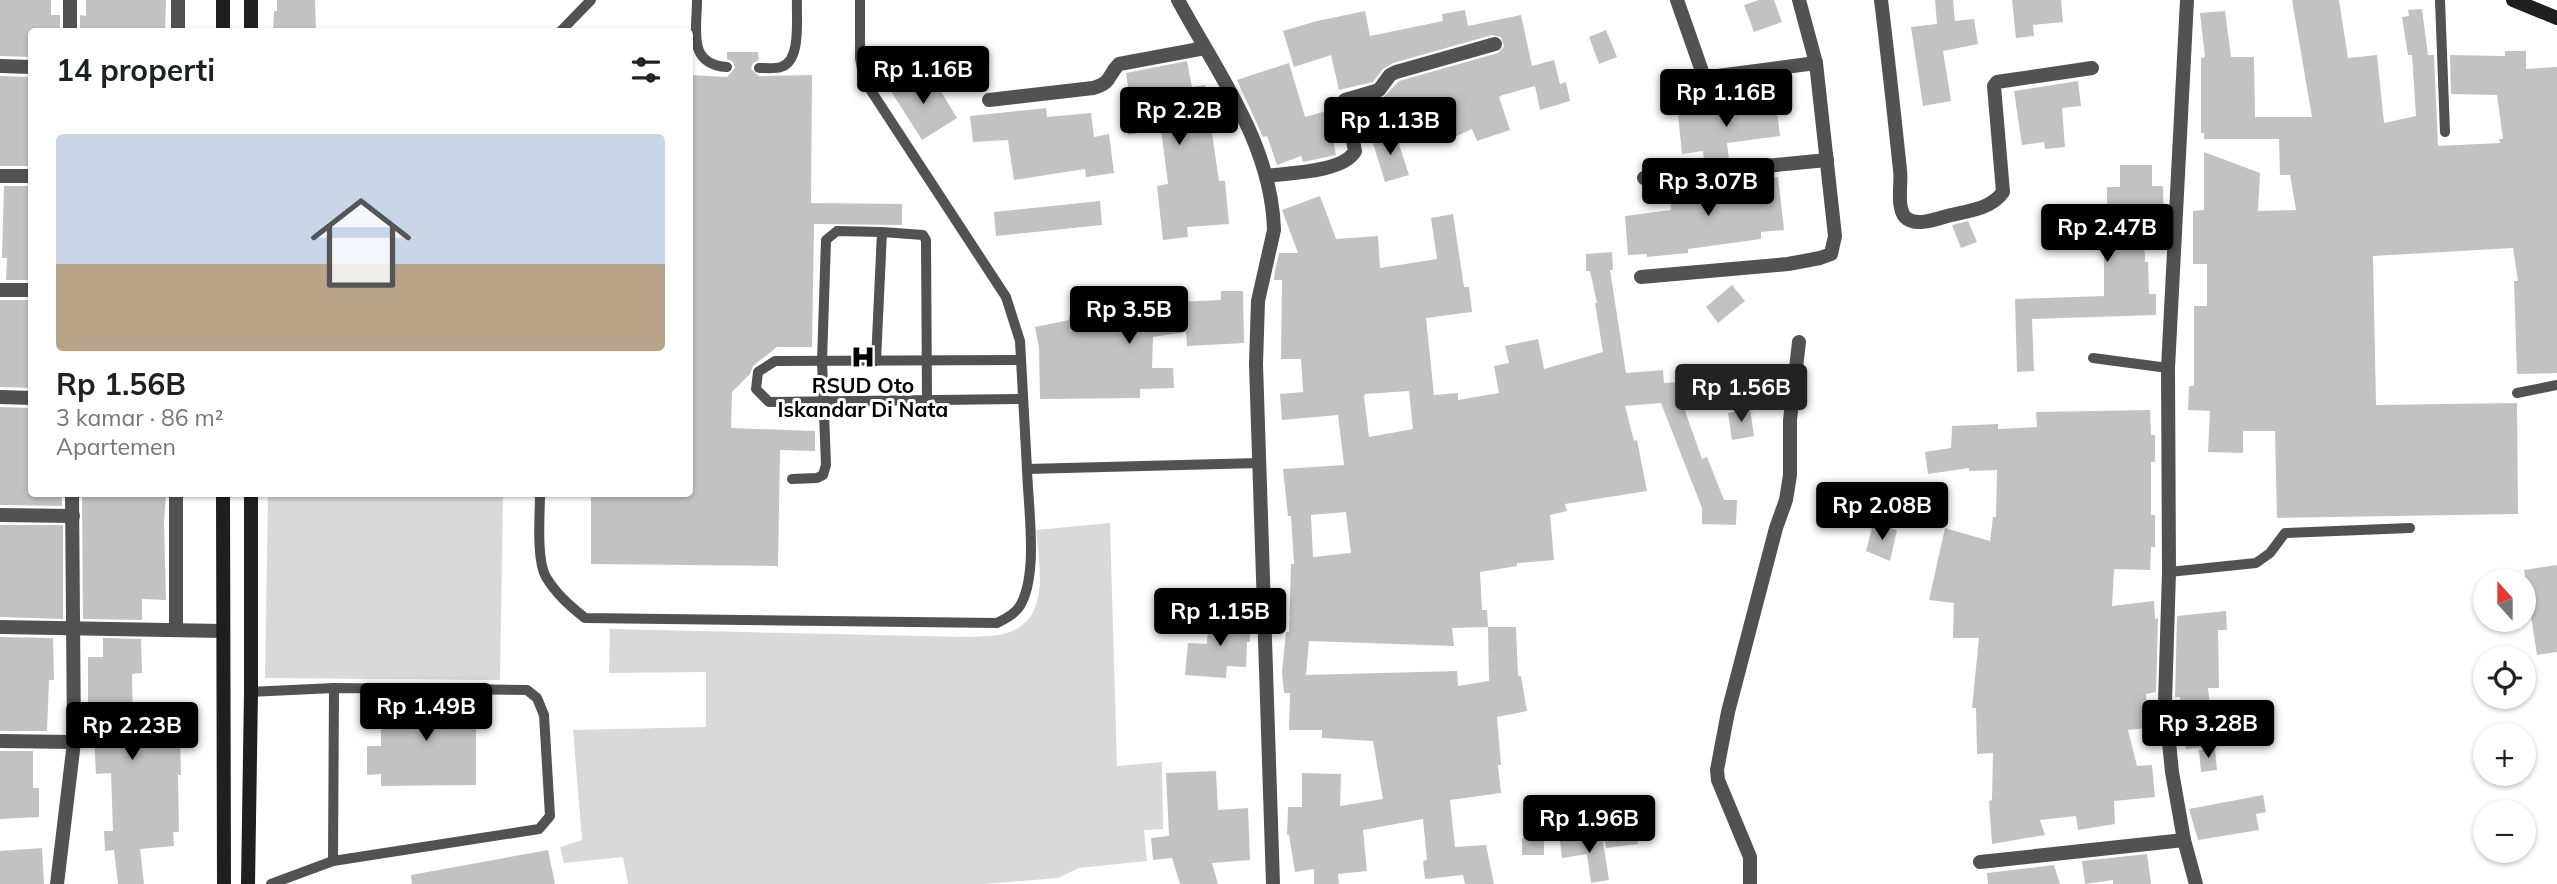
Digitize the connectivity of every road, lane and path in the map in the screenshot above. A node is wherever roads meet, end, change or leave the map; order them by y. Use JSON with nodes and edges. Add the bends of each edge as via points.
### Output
{"nodes":[{"id":1,"x":70,"y":0,"type":"edge"},
{"id":2,"x":178,"y":0,"type":"edge"},
{"id":3,"x":223,"y":0,"type":"edge"},
{"id":4,"x":251,"y":0,"type":"edge"},
{"id":5,"x":591,"y":0,"type":"edge"},
{"id":6,"x":697,"y":0,"type":"edge"},
{"id":7,"x":797,"y":0,"type":"edge"},
{"id":8,"x":860,"y":0,"type":"edge"},
{"id":9,"x":1178,"y":0,"type":"edge"},
{"id":10,"x":1677,"y":0,"type":"edge"},
{"id":11,"x":1799,"y":0,"type":"edge"},
{"id":12,"x":1881,"y":0,"type":"edge"},
{"id":13,"x":2187,"y":0,"type":"edge"},
{"id":14,"x":2440,"y":0,"type":"edge"},
{"id":15,"x":2513,"y":0,"type":"edge"},
{"id":16,"x":2557,"y":18,"type":"edge"},
{"id":17,"x":71,"y":28,"type":"edge"},
{"id":18,"x":178,"y":28,"type":"edge"},
{"id":19,"x":223,"y":28,"type":"edge"},
{"id":20,"x":251,"y":28,"type":"edge"},
{"id":21,"x":564,"y":28,"type":"edge"},
{"id":22,"x":1494,"y":44,"type":"dead end"},
{"id":23,"x":1205,"y":48,"type":"junction"},
{"id":24,"x":1816,"y":63,"type":"junction"},
{"id":25,"x":0,"y":66,"type":"edge"},
{"id":26,"x":28,"y":67,"type":"edge"},
{"id":27,"x":727,"y":67,"type":"dead end"},
{"id":28,"x":759,"y":68,"type":"dead end"},
{"id":29,"x":2092,"y":68,"type":"dead end"},
{"id":30,"x":1704,"y":77,"type":"junction"},
{"id":31,"x":1672,"y":82,"type":"dead end"},
{"id":32,"x":989,"y":100,"type":"dead end"},
{"id":33,"x":2445,"y":132,"type":"dead end"},
{"id":34,"x":1826,"y":160,"type":"junction"},
{"id":35,"x":0,"y":176,"type":"edge"},
{"id":36,"x":28,"y":176,"type":"edge"},
{"id":37,"x":1266,"y":176,"type":"junction"},
{"id":38,"x":1644,"y":178,"type":"dead end"},
{"id":39,"x":882,"y":232,"type":"junction"},
{"id":40,"x":1641,"y":277,"type":"dead end"},
{"id":41,"x":0,"y":290,"type":"edge"},
{"id":42,"x":28,"y":290,"type":"edge"},
{"id":43,"x":1799,"y":342,"type":"dead end"},
{"id":44,"x":2093,"y":358,"type":"dead end"},
{"id":45,"x":1021,"y":360,"type":"junction"},
{"id":46,"x":822,"y":361,"type":"junction"},
{"id":47,"x":876,"y":361,"type":"junction"},
{"id":48,"x":927,"y":362,"type":"junction"},
{"id":49,"x":2168,"y":368,"type":"junction"},
{"id":50,"x":2557,"y":385,"type":"edge"},
{"id":51,"x":2517,"y":393,"type":"dead end"},
{"id":52,"x":0,"y":397,"type":"edge"},
{"id":53,"x":28,"y":398,"type":"edge"},
{"id":54,"x":1023,"y":399,"type":"junction"},
{"id":55,"x":927,"y":401,"type":"junction"},
{"id":56,"x":824,"y":402,"type":"junction"},
{"id":57,"x":1259,"y":463,"type":"junction"},
{"id":58,"x":1027,"y":469,"type":"junction"},
{"id":59,"x":792,"y":480,"type":"dead end"},
{"id":60,"x":72,"y":497,"type":"edge"},
{"id":61,"x":176,"y":497,"type":"edge"},
{"id":62,"x":223,"y":497,"type":"edge"},
{"id":63,"x":251,"y":497,"type":"edge"},
{"id":64,"x":540,"y":497,"type":"edge"},
{"id":65,"x":0,"y":514,"type":"edge"},
{"id":66,"x":72,"y":516,"type":"junction"},
{"id":67,"x":2410,"y":528,"type":"dead end"},
{"id":68,"x":2169,"y":572,"type":"junction"},
{"id":69,"x":0,"y":627,"type":"edge"},
{"id":70,"x":73,"y":628,"type":"junction"},
{"id":71,"x":176,"y":630,"type":"junction"},
{"id":72,"x":222,"y":631,"type":"junction"},
{"id":73,"x":334,"y":688,"type":"junction"},
{"id":74,"x":251,"y":692,"type":"junction"},
{"id":75,"x":0,"y":741,"type":"edge"},
{"id":76,"x":74,"y":742,"type":"junction"},
{"id":77,"x":2184,"y":840,"type":"junction"},
{"id":78,"x":333,"y":861,"type":"junction"},
{"id":79,"x":1980,"y":862,"type":"dead end"},
{"id":80,"x":57,"y":884,"type":"edge"},
{"id":81,"x":224,"y":884,"type":"edge"},
{"id":82,"x":248,"y":884,"type":"edge"},
{"id":83,"x":271,"y":884,"type":"edge"},
{"id":84,"x":1273,"y":884,"type":"edge"},
{"id":85,"x":1751,"y":884,"type":"edge"},
{"id":86,"x":2196,"y":884,"type":"edge"}],
"edges":[{"from":1,"to":17,"type":"street"},
{"from":2,"to":18,"type":"street"},
{"from":3,"to":19,"type":"main road"},
{"from":4,"to":20,"type":"main road"},
{"from":5,"to":21,"type":"lane"},
{"from":6,"to":27,"type":"lane","via":[[701,57],[713,66]]},
{"from":7,"to":28,"type":"lane","via":[[795,52],[790,61],[782,67]]},
{"from":8,"to":45,"type":"lane","via":[[863,80],[1006,297]]},
{"from":9,"to":23,"type":"street"},
{"from":10,"to":30,"type":"street"},
{"from":11,"to":24,"type":"street"},
{"from":12,"to":29,"type":"street","via":[[1901,208],[1910,220],[1926,222],[1977,209],[1997,201],[2003,192],[1997,82]]},
{"from":13,"to":49,"type":"street"},
{"from":14,"to":33,"type":"lane"},
{"from":15,"to":16,"type":"main road"},
{"from":22,"to":37,"type":"street","via":[[1396,72],[1379,90],[1345,100],[1354,151],[1347,162]]},
{"from":23,"to":32,"type":"street","via":[[1119,64],[1111,79],[1093,88]]},
{"from":23,"to":37,"type":"street","via":[[1250,131]]},
{"from":24,"to":30,"type":"street"},
{"from":24,"to":34,"type":"street"},
{"from":25,"to":26,"type":"street"},
{"from":30,"to":31,"type":"street"},
{"from":34,"to":38,"type":"street"},
{"from":34,"to":40,"type":"street","via":[[1835,236],[1831,254],[1775,265]]},
{"from":35,"to":36,"type":"street"},
{"from":37,"to":57,"type":"street","via":[[1274,230],[1258,301]]},
{"from":39,"to":46,"type":"lane","via":[[837,231],[826,240]]},
{"from":39,"to":47,"type":"lane"},
{"from":39,"to":48,"type":"lane","via":[[925,237]]},
{"from":41,"to":42,"type":"street"},
{"from":43,"to":85,"type":"street","via":[[1786,500],[1731,700],[1717,770],[1750,857]]},
{"from":44,"to":49,"type":"lane"},
{"from":45,"to":48,"type":"lane"},
{"from":45,"to":54,"type":"lane"},
{"from":46,"to":47,"type":"lane"},
{"from":46,"to":56,"type":"lane"},
{"from":46,"to":56,"type":"lane","via":[[775,361],[758,372],[756,389],[769,402]]},
{"from":47,"to":48,"type":"lane"},
{"from":48,"to":55,"type":"lane"},
{"from":49,"to":68,"type":"street"},
{"from":50,"to":51,"type":"lane"},
{"from":52,"to":53,"type":"street"},
{"from":54,"to":55,"type":"lane"},
{"from":54,"to":58,"type":"lane"},
{"from":55,"to":56,"type":"lane"},
{"from":56,"to":59,"type":"lane","via":[[823,475]]},
{"from":57,"to":58,"type":"lane"},
{"from":57,"to":84,"type":"street"},
{"from":58,"to":64,"type":"lane","via":[[1031,571],[1022,603],[997,623],[585,618],[563,600],[545,575]]},
{"from":60,"to":66,"type":"street"},
{"from":61,"to":71,"type":"street"},
{"from":62,"to":72,"type":"main road"},
{"from":63,"to":74,"type":"main road"},
{"from":65,"to":66,"type":"street"},
{"from":66,"to":70,"type":"street"},
{"from":67,"to":68,"type":"lane","via":[[2285,533],[2256,563]]},
{"from":68,"to":77,"type":"street","via":[[2165,702]]},
{"from":69,"to":70,"type":"street"},
{"from":70,"to":71,"type":"street"},
{"from":70,"to":76,"type":"street"},
{"from":71,"to":72,"type":"street"},
{"from":72,"to":81,"type":"main road"},
{"from":73,"to":74,"type":"lane"},
{"from":73,"to":78,"type":"lane"},
{"from":73,"to":78,"type":"lane","via":[[527,690],[537,698],[544,715],[550,816],[540,829]]},
{"from":74,"to":82,"type":"main road"},
{"from":75,"to":76,"type":"street"},
{"from":76,"to":80,"type":"street"},
{"from":77,"to":79,"type":"street"},
{"from":77,"to":86,"type":"street"},
{"from":78,"to":83,"type":"lane"}]}
